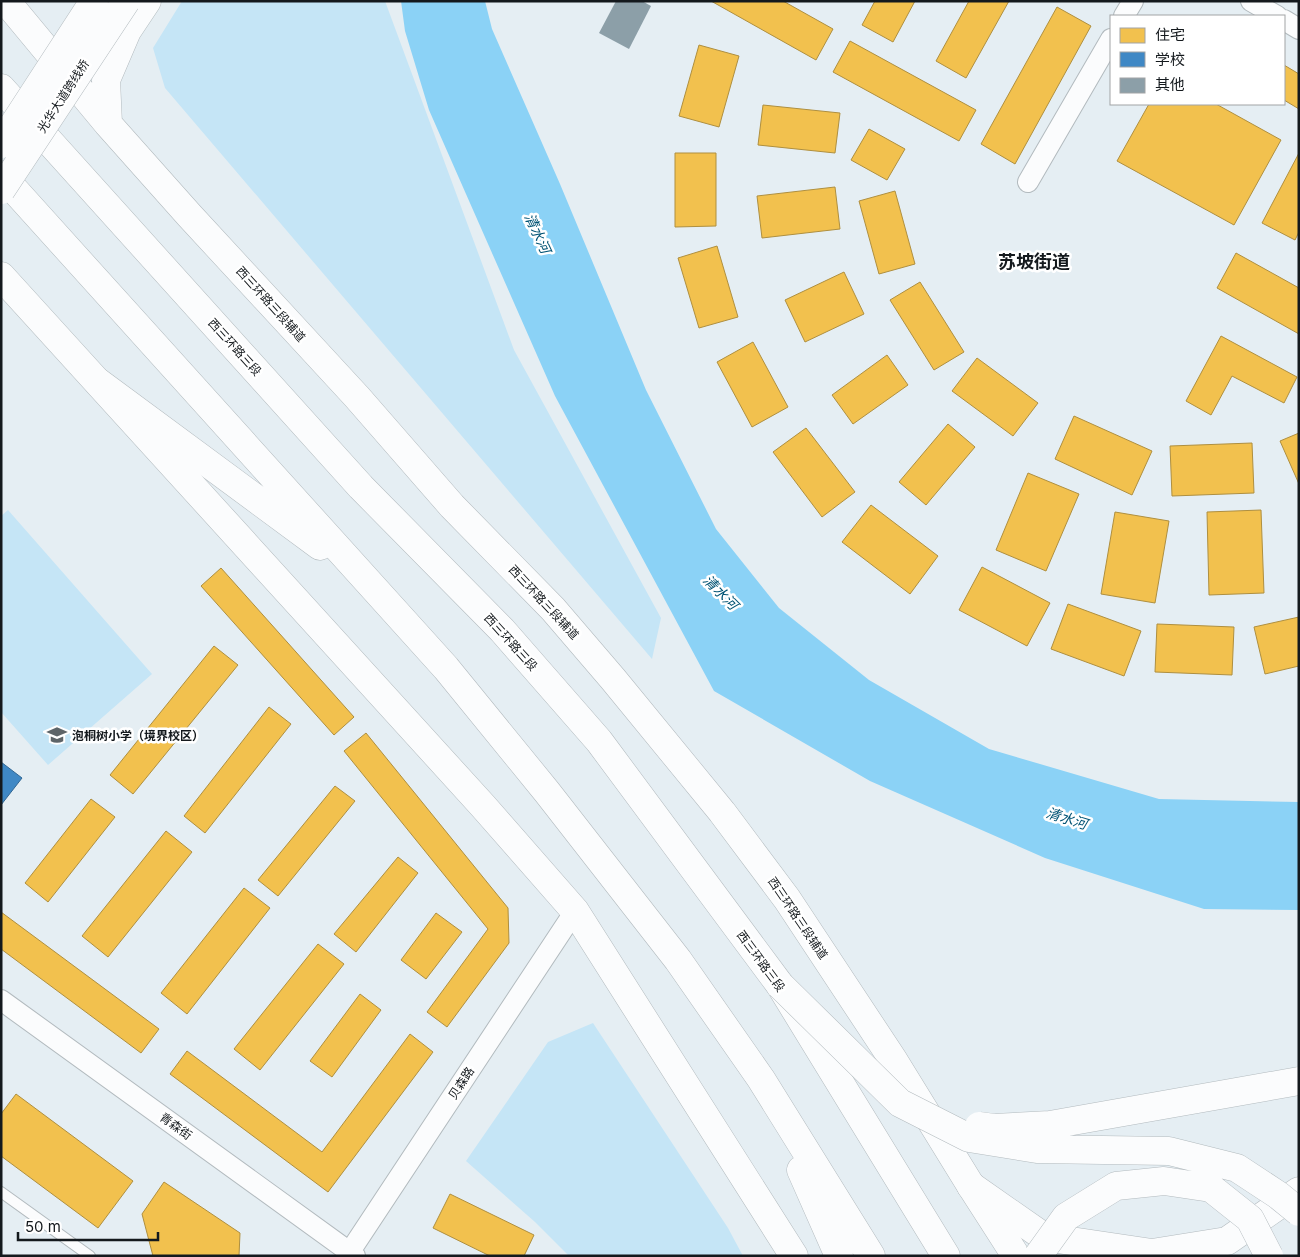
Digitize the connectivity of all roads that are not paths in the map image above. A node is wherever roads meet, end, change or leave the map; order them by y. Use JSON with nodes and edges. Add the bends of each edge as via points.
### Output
{"nodes":[{"id":1,"x":6,"y":1,"type":"edge"},
{"id":2,"x":94,"y":1,"type":"edge"},
{"id":3,"x":126,"y":1,"type":"edge"},
{"id":4,"x":147,"y":1,"type":"edge"},
{"id":5,"x":1133,"y":1,"type":"edge"},
{"id":6,"x":1251,"y":1,"type":"edge"},
{"id":7,"x":1125,"y":15,"type":"edge"},
{"id":8,"x":1275,"y":15,"type":"edge"},
{"id":9,"x":1285,"y":21,"type":"edge"},
{"id":10,"x":1299,"y":29,"type":"edge"},
{"id":11,"x":1110,"y":41,"type":"edge"},
{"id":12,"x":1,"y":88,"type":"edge"},
{"id":13,"x":108,"y":124,"type":"junction"},
{"id":14,"x":1,"y":144,"type":"edge"},
{"id":15,"x":1,"y":175,"type":"edge"},
{"id":16,"x":1028,"y":182,"type":"dead end"},
{"id":17,"x":1,"y":190,"type":"edge"},
{"id":18,"x":7,"y":290,"type":"edge"},
{"id":19,"x":98,"y":382,"type":"junction"},
{"id":20,"x":368,"y":581,"type":"junction"},
{"id":21,"x":576,"y":911,"type":"junction"},
{"id":22,"x":780,"y":985,"type":"junction"},
{"id":23,"x":1,"y":1000,"type":"edge"},
{"id":24,"x":761,"y":1079,"type":"junction"},
{"id":25,"x":1299,"y":1081,"type":"edge"},
{"id":26,"x":906,"y":1106,"type":"junction"},
{"id":27,"x":971,"y":1186,"type":"junction"},
{"id":28,"x":1299,"y":1191,"type":"edge"},
{"id":29,"x":1,"y":1192,"type":"edge"},
{"id":30,"x":1299,"y":1212,"type":"edge"},
{"id":31,"x":351,"y":1254,"type":"edge"},
{"id":32,"x":90,"y":1256,"type":"edge"},
{"id":33,"x":794,"y":1256,"type":"edge"},
{"id":34,"x":839,"y":1256,"type":"edge"},
{"id":35,"x":871,"y":1256,"type":"edge"},
{"id":36,"x":946,"y":1256,"type":"edge"},
{"id":37,"x":1016,"y":1256,"type":"edge"},
{"id":38,"x":1038,"y":1256,"type":"edge"},
{"id":39,"x":1269,"y":1256,"type":"edge"}],
"edges":[{"from":1,"to":13,"type":"main road","name":"西三环路三段辅道"},
{"from":2,"to":14,"type":"main road","name":"光华大道跨线桥","bridge":true},
{"from":3,"to":17,"type":"main road","name":"光华大道跨线桥","bridge":true},
{"from":4,"to":13,"type":"main road","via":[[127,31],[106,80]]},
{"from":5,"to":7,"type":"street"},
{"from":6,"to":8,"type":"street"},
{"from":9,"to":10,"type":"street"},
{"from":11,"to":16,"type":"street"},
{"from":12,"to":22,"type":"main road","name":"西三环路三段","via":[[361,487],[502,630],[599,741]]},
{"from":13,"to":27,"type":"main road","name":"西三环路三段辅道","via":[[452,506],[553,609],[722,812],[787,899],[894,1061]]},
{"from":15,"to":20,"type":"main road"},
{"from":18,"to":19,"type":"main road"},
{"from":19,"to":20,"type":"main road"},
{"from":19,"to":21,"type":"main road"},
{"from":20,"to":24,"type":"main road","via":[[446,668],[548,792],[678,960]]},
{"from":21,"to":31,"type":"street","name":"贝森路"},
{"from":21,"to":33,"type":"main road"},
{"from":22,"to":26,"type":"main road","bridge":true},
{"from":22,"to":36,"type":"main road","name":"西三环路三段","bridge":true},
{"from":23,"to":31,"type":"street","name":"青森街"},
{"from":24,"to":34,"type":"main road"},
{"from":24,"to":35,"type":"main road"},
{"from":25,"to":26,"type":"main road","bridge":true,"via":[[1050,1125],[994,1128],[952,1122]]},
{"from":26,"to":30,"type":"main road","bridge":true,"via":[[969,1138],[1037,1149],[1169,1151],[1237,1168]]},
{"from":27,"to":28,"type":"main road","via":[[1044,1237],[1152,1253],[1228,1241]]},
{"from":27,"to":37,"type":"main road","name":"西三环路三段辅道"},
{"from":29,"to":32,"type":"lane"},
{"from":38,"to":39,"type":"main road","bridge":true,"via":[[1066,1217],[1116,1186],[1164,1180],[1211,1188],[1250,1219]]}]}
